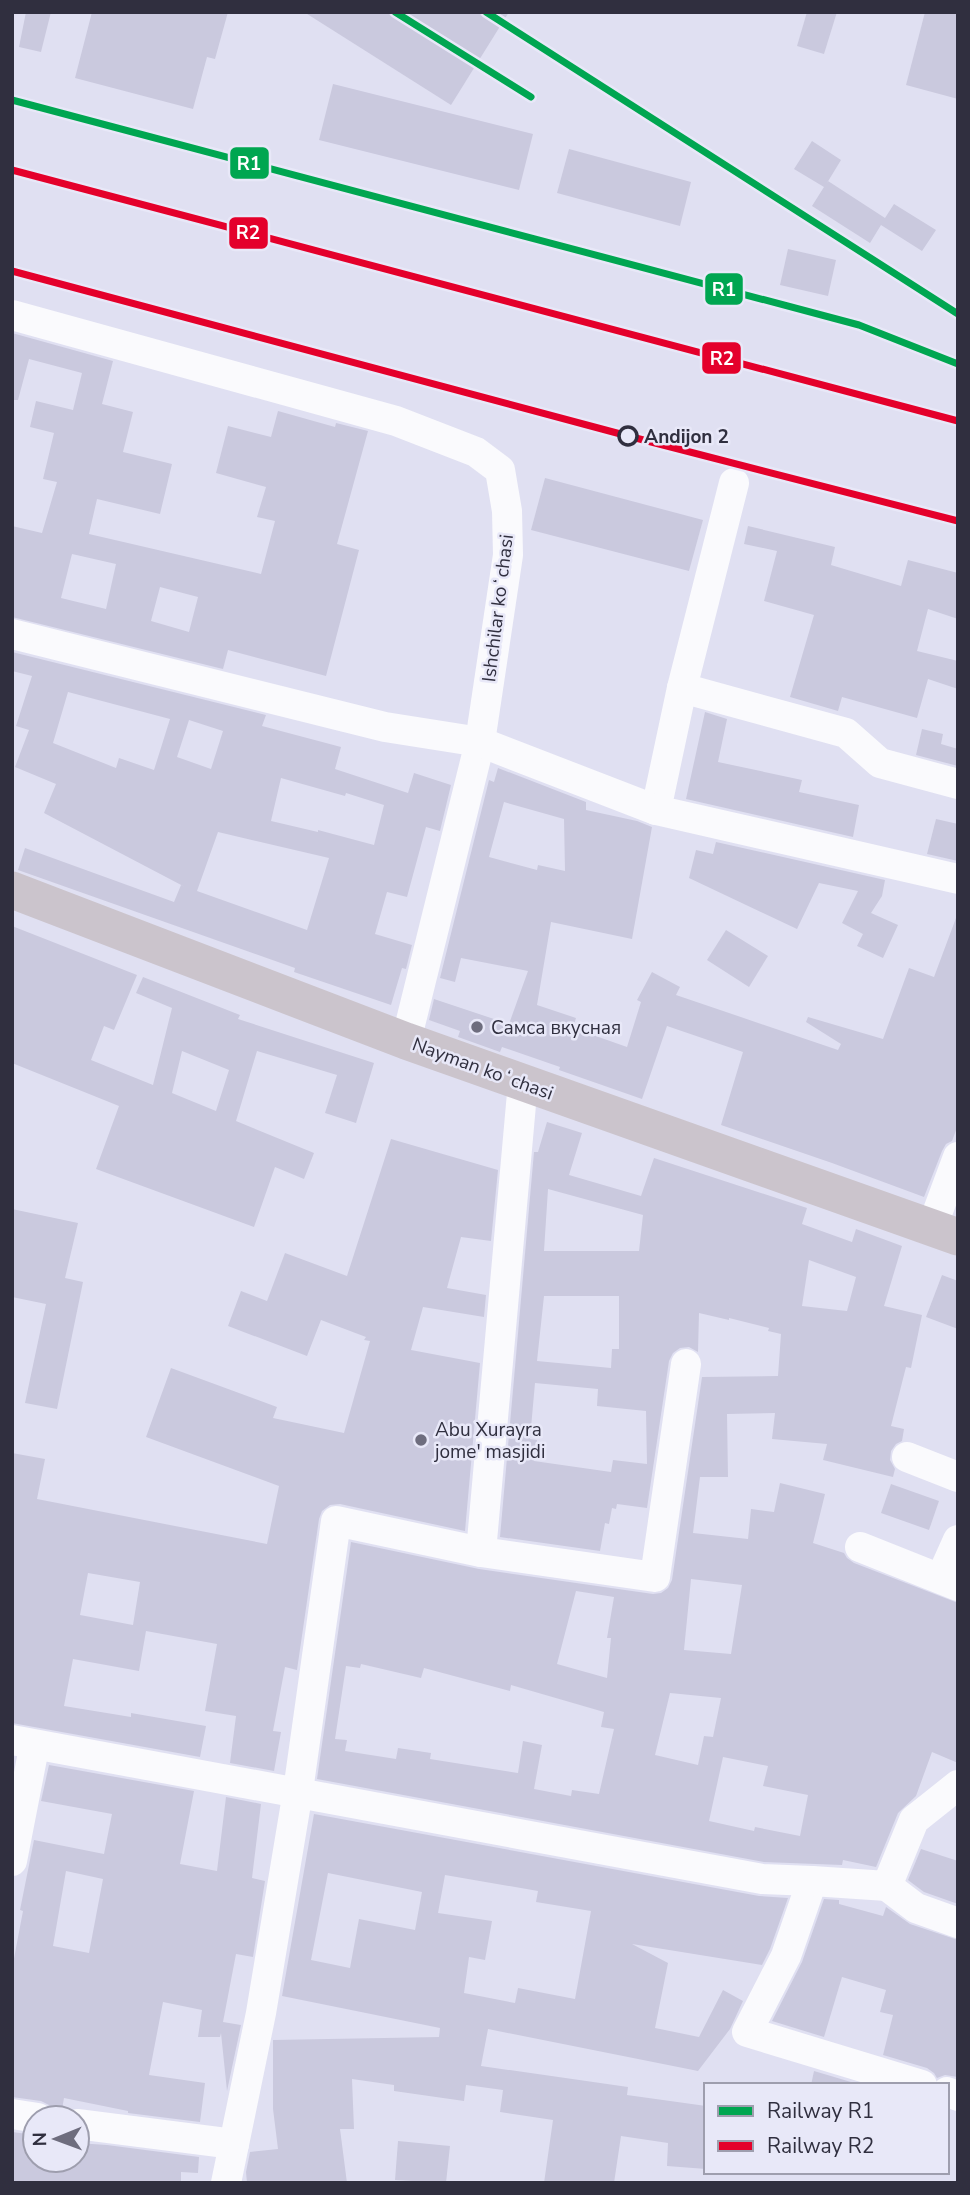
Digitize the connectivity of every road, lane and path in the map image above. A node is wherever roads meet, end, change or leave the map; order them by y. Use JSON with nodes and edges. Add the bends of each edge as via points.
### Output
{"nodes":[{"id":1,"x":12,"y":315,"type":"edge"},
{"id":2,"x":733,"y":483,"type":"dead end"},
{"id":3,"x":12,"y":634,"type":"edge"},
{"id":4,"x":682,"y":688,"type":"junction"},
{"id":5,"x":480,"y":742,"type":"junction"},
{"id":6,"x":958,"y":784,"type":"edge"},
{"id":7,"x":656,"y":810,"type":"junction"},
{"id":8,"x":958,"y":879,"type":"edge"},
{"id":9,"x":12,"y":890,"type":"edge"},
{"id":10,"x":405,"y":1041,"type":"junction"},
{"id":11,"x":523,"y":1083,"type":"junction"},
{"id":12,"x":958,"y":1157,"type":"edge"},
{"id":13,"x":945,"y":1232,"type":"edge"},
{"id":14,"x":686,"y":1364,"type":"dead end"},
{"id":15,"x":907,"y":1457,"type":"dead end"},
{"id":16,"x":958,"y":1477,"type":"edge"},
{"id":17,"x":958,"y":1540,"type":"edge"},
{"id":18,"x":860,"y":1546,"type":"dead end"},
{"id":19,"x":481,"y":1552,"type":"junction"},
{"id":20,"x":949,"y":1582,"type":"edge"},
{"id":21,"x":22,"y":1746,"type":"edge"},
{"id":22,"x":958,"y":1785,"type":"edge"},
{"id":23,"x":298,"y":1791,"type":"junction"},
{"id":24,"x":12,"y":1861,"type":"edge"},
{"id":25,"x":812,"y":1881,"type":"junction"},
{"id":26,"x":887,"y":1886,"type":"junction"},
{"id":27,"x":958,"y":1923,"type":"edge"},
{"id":28,"x":915,"y":2083,"type":"edge"},
{"id":29,"x":91,"y":2126,"type":"edge"},
{"id":30,"x":234,"y":2144,"type":"junction"},
{"id":31,"x":226,"y":2183,"type":"edge"}],
"edges":[{"from":1,"to":5,"type":"street","name":"Ishchilar koʻchasi","via":[[396,421],[475,452],[500,470],[508,555]]},
{"from":2,"to":4,"type":"street"},
{"from":3,"to":5,"type":"street","via":[[385,727]]},
{"from":4,"to":6,"type":"street","via":[[846,733],[880,763]]},
{"from":4,"to":7,"type":"street"},
{"from":5,"to":7,"type":"street"},
{"from":5,"to":10,"type":"street","name":"Ishchilar koʻchasi"},
{"from":7,"to":8,"type":"street"},
{"from":9,"to":10,"type":"main road","name":"Nayman koʻchasi"},
{"from":10,"to":11,"type":"main road","name":"Nayman koʻchasi"},
{"from":11,"to":13,"type":"main road","name":"Nayman koʻchasi"},
{"from":11,"to":19,"type":"street"},
{"from":12,"to":13,"type":"street"},
{"from":14,"to":19,"type":"street","via":[[655,1577]]},
{"from":15,"to":16,"type":"street"},
{"from":17,"to":20,"type":"street"},
{"from":18,"to":20,"type":"street"},
{"from":19,"to":23,"type":"street","via":[[336,1521]]},
{"from":21,"to":23,"type":"street"},
{"from":21,"to":24,"type":"street"},
{"from":22,"to":26,"type":"street","via":[[914,1820]]},
{"from":23,"to":25,"type":"street","via":[[762,1879]]},
{"from":23,"to":30,"type":"street"},
{"from":25,"to":26,"type":"street"},
{"from":25,"to":28,"type":"street","via":[[786,1956],[747,2032]]},
{"from":26,"to":27,"type":"street","via":[[916,1908]]},
{"from":29,"to":30,"type":"street"},
{"from":30,"to":31,"type":"street"}]}
